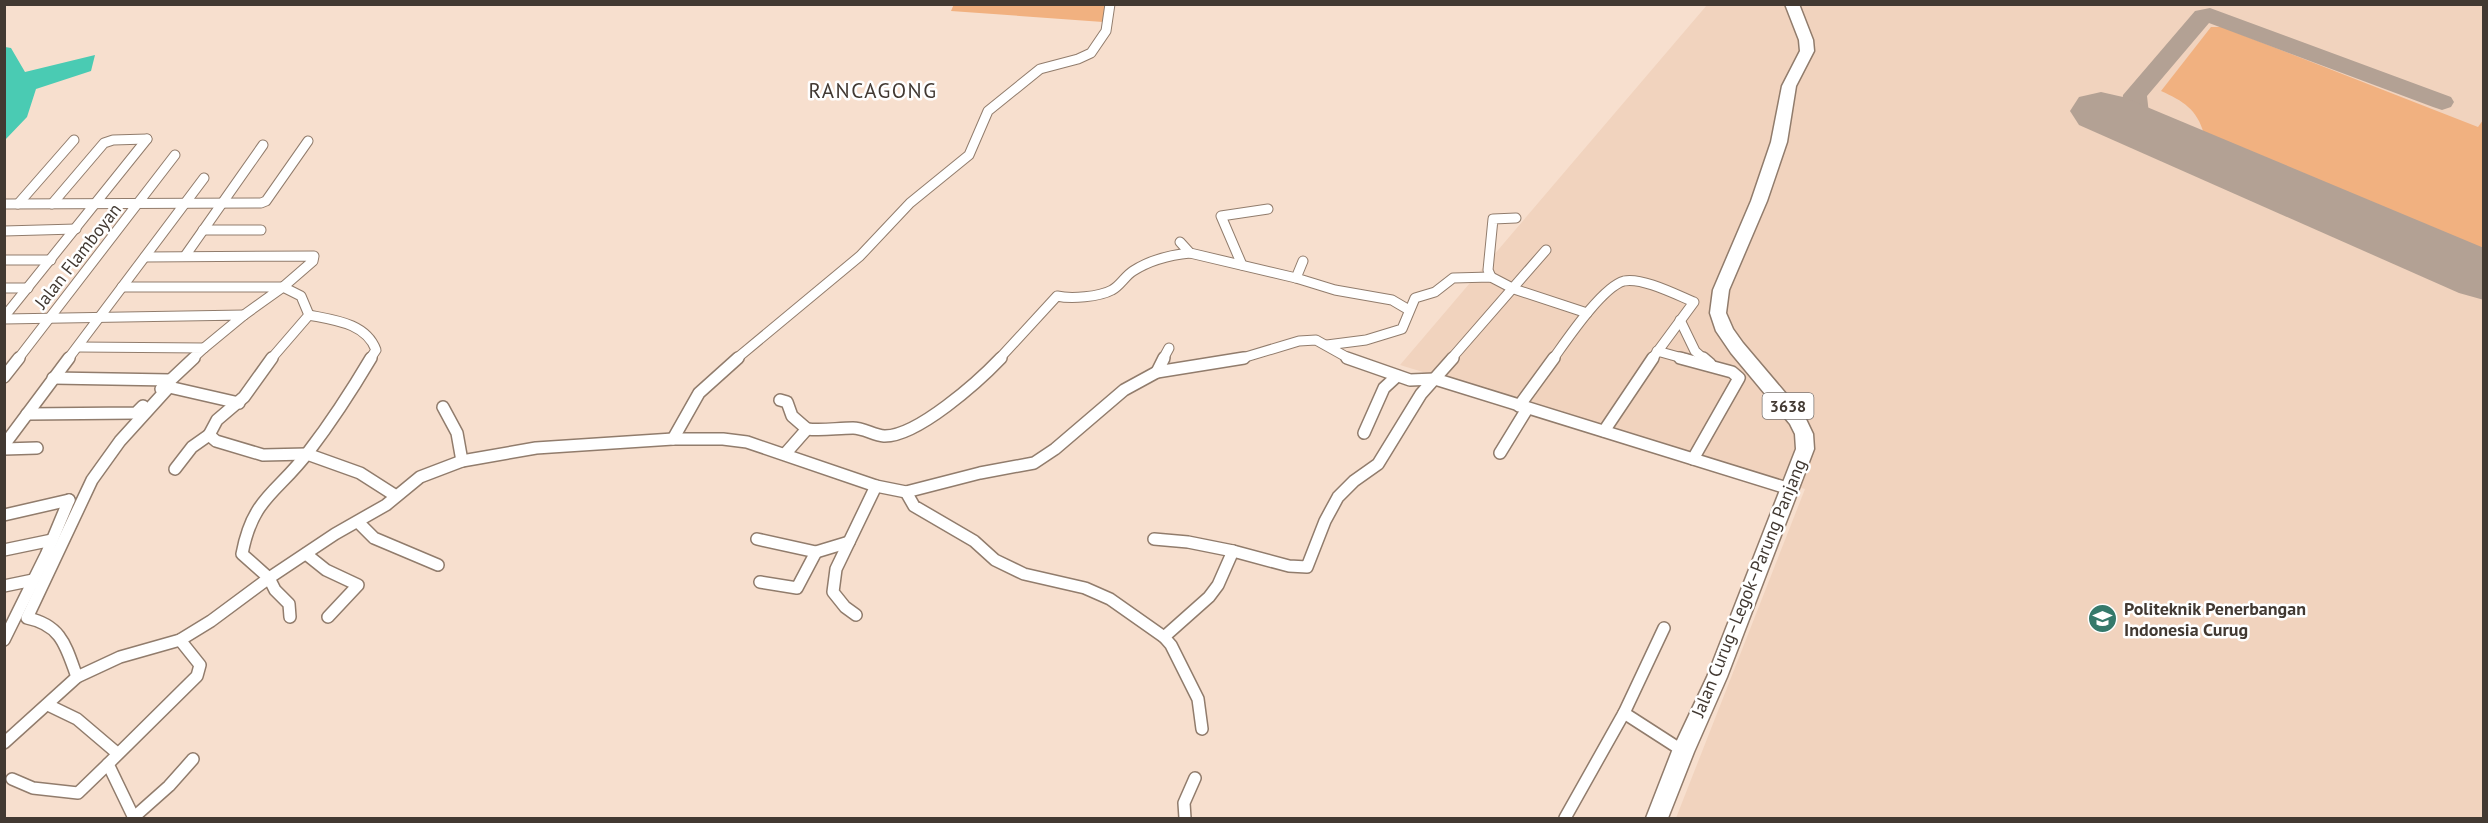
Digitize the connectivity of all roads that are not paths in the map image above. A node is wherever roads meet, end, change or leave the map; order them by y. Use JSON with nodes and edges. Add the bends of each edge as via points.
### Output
{"nodes":[{"id":1,"x":1110,"y":4,"type":"edge"},
{"id":2,"x":1792,"y":4,"type":"edge"},
{"id":3,"x":74,"y":140,"type":"dead end"},
{"id":4,"x":308,"y":141,"type":"dead end"},
{"id":5,"x":263,"y":145,"type":"dead end"},
{"id":6,"x":175,"y":155,"type":"dead end"},
{"id":7,"x":204,"y":178,"type":"dead end"},
{"id":8,"x":185,"y":203,"type":"junction"},
{"id":9,"x":223,"y":203,"type":"junction"},
{"id":10,"x":4,"y":204,"type":"edge"},
{"id":11,"x":18,"y":204,"type":"junction"},
{"id":12,"x":52,"y":204,"type":"junction"},
{"id":13,"x":96,"y":204,"type":"junction"},
{"id":14,"x":138,"y":205,"type":"junction"},
{"id":15,"x":1268,"y":209,"type":"dead end"},
{"id":16,"x":1516,"y":218,"type":"dead end"},
{"id":17,"x":76,"y":229,"type":"junction"},
{"id":18,"x":203,"y":230,"type":"junction"},
{"id":19,"x":261,"y":230,"type":"dead end"},
{"id":20,"x":4,"y":231,"type":"edge"},
{"id":21,"x":1180,"y":242,"type":"dead end"},
{"id":22,"x":1546,"y":249,"type":"dead end"},
{"id":23,"x":1191,"y":253,"type":"junction"},
{"id":24,"x":184,"y":256,"type":"junction"},
{"id":25,"x":144,"y":257,"type":"junction"},
{"id":26,"x":4,"y":260,"type":"edge"},
{"id":27,"x":51,"y":260,"type":"junction"},
{"id":28,"x":1303,"y":261,"type":"dead end"},
{"id":29,"x":1242,"y":265,"type":"junction"},
{"id":30,"x":1491,"y":277,"type":"junction"},
{"id":31,"x":1296,"y":278,"type":"junction"},
{"id":32,"x":122,"y":287,"type":"junction"},
{"id":33,"x":283,"y":287,"type":"junction"},
{"id":34,"x":4,"y":288,"type":"edge"},
{"id":35,"x":28,"y":288,"type":"junction"},
{"id":36,"x":1514,"y":290,"type":"junction"},
{"id":37,"x":1409,"y":310,"type":"junction"},
{"id":38,"x":1587,"y":313,"type":"junction"},
{"id":39,"x":244,"y":315,"type":"junction"},
{"id":40,"x":309,"y":315,"type":"junction"},
{"id":41,"x":100,"y":317,"type":"junction"},
{"id":42,"x":4,"y":318,"type":"edge"},
{"id":43,"x":51,"y":318,"type":"junction"},
{"id":44,"x":1680,"y":320,"type":"junction"},
{"id":45,"x":1326,"y":345,"type":"junction"},
{"id":46,"x":78,"y":347,"type":"junction"},
{"id":47,"x":204,"y":348,"type":"junction"},
{"id":48,"x":1169,"y":348,"type":"dead end"},
{"id":49,"x":1657,"y":351,"type":"junction"},
{"id":50,"x":1712,"y":367,"type":"junction"},
{"id":51,"x":1157,"y":372,"type":"junction"},
{"id":52,"x":1397,"y":376,"type":"junction"},
{"id":53,"x":4,"y":377,"type":"edge"},
{"id":54,"x":53,"y":378,"type":"junction"},
{"id":55,"x":170,"y":380,"type":"junction"},
{"id":56,"x":1435,"y":380,"type":"junction"},
{"id":57,"x":780,"y":400,"type":"dead end"},
{"id":58,"x":239,"y":403,"type":"junction"},
{"id":59,"x":444,"y":407,"type":"dead end"},
{"id":60,"x":1523,"y":408,"type":"junction"},
{"id":61,"x":27,"y":414,"type":"junction"},
{"id":62,"x":807,"y":429,"type":"junction"},
{"id":63,"x":1604,"y":431,"type":"junction"},
{"id":64,"x":1364,"y":433,"type":"dead end"},
{"id":65,"x":209,"y":435,"type":"junction"},
{"id":66,"x":673,"y":439,"type":"junction"},
{"id":67,"x":4,"y":444,"type":"edge"},
{"id":68,"x":37,"y":448,"type":"dead end"},
{"id":69,"x":4,"y":449,"type":"edge"},
{"id":70,"x":1500,"y":453,"type":"dead end"},
{"id":71,"x":307,"y":454,"type":"junction"},
{"id":72,"x":784,"y":454,"type":"junction"},
{"id":73,"x":1693,"y":459,"type":"junction"},
{"id":74,"x":462,"y":461,"type":"junction"},
{"id":75,"x":175,"y":469,"type":"dead end"},
{"id":76,"x":876,"y":486,"type":"junction"},
{"id":77,"x":1790,"y":489,"type":"junction"},
{"id":78,"x":906,"y":492,"type":"junction"},
{"id":79,"x":396,"y":496,"type":"junction"},
{"id":80,"x":4,"y":515,"type":"edge"},
{"id":81,"x":358,"y":522,"type":"junction"},
{"id":82,"x":757,"y":538,"type":"dead end"},
{"id":83,"x":1154,"y":539,"type":"dead end"},
{"id":84,"x":52,"y":540,"type":"junction"},
{"id":85,"x":849,"y":542,"type":"junction"},
{"id":86,"x":4,"y":550,"type":"edge"},
{"id":87,"x":1233,"y":551,"type":"junction"},
{"id":88,"x":816,"y":552,"type":"junction"},
{"id":89,"x":306,"y":554,"type":"junction"},
{"id":90,"x":438,"y":565,"type":"dead end"},
{"id":91,"x":269,"y":578,"type":"junction"},
{"id":92,"x":33,"y":580,"type":"junction"},
{"id":93,"x":760,"y":582,"type":"dead end"},
{"id":94,"x":4,"y":586,"type":"edge"},
{"id":95,"x":856,"y":615,"type":"dead end"},
{"id":96,"x":290,"y":617,"type":"dead end"},
{"id":97,"x":328,"y":617,"type":"dead end"},
{"id":98,"x":8,"y":624,"type":"edge"},
{"id":99,"x":1664,"y":628,"type":"dead end"},
{"id":100,"x":1164,"y":637,"type":"junction"},
{"id":101,"x":4,"y":640,"type":"edge"},
{"id":102,"x":180,"y":640,"type":"junction"},
{"id":103,"x":76,"y":678,"type":"junction"},
{"id":104,"x":48,"y":705,"type":"junction"},
{"id":105,"x":1624,"y":713,"type":"junction"},
{"id":106,"x":1202,"y":729,"type":"dead end"},
{"id":107,"x":4,"y":742,"type":"edge"},
{"id":108,"x":1683,"y":751,"type":"junction"},
{"id":109,"x":117,"y":753,"type":"junction"},
{"id":110,"x":193,"y":759,"type":"dead end"},
{"id":111,"x":108,"y":764,"type":"junction"},
{"id":112,"x":1195,"y":778,"type":"dead end"},
{"id":113,"x":12,"y":779,"type":"dead end"},
{"id":114,"x":134,"y":818,"type":"edge"},
{"id":115,"x":1185,"y":819,"type":"edge"},
{"id":116,"x":1565,"y":819,"type":"edge"},
{"id":117,"x":1657,"y":819,"type":"edge"}],
"edges":[{"from":1,"to":66,"type":"street","via":[[1106,31],[1097,47],[1078,59],[1040,69],[988,111],[981,119],[969,155],[910,203],[860,256],[699,393]]},
{"from":2,"to":77,"type":"main road","name":"Jalan Curug–Legok–Parung Panjang","number":"3638","via":[[1807,51],[1789,86],[1779,142],[1718,303],[1721,322],[1731,339],[1803,428],[1804,449]]},
{"from":3,"to":11,"type":"street"},
{"from":4,"to":9,"type":"street","via":[[264,202]]},
{"from":5,"to":9,"type":"street"},
{"from":6,"to":14,"type":"street","name":"Jalan Flamboyan"},
{"from":7,"to":8,"type":"street"},
{"from":8,"to":9,"type":"street"},
{"from":8,"to":14,"type":"street"},
{"from":8,"to":25,"type":"street"},
{"from":9,"to":18,"type":"street"},
{"from":10,"to":11,"type":"street"},
{"from":11,"to":12,"type":"street"},
{"from":12,"to":13,"type":"street"},
{"from":12,"to":13,"type":"street","via":[[104,143],[147,140]]},
{"from":13,"to":14,"type":"street"},
{"from":13,"to":17,"type":"street"},
{"from":14,"to":43,"type":"street","name":"Jalan Flamboyan"},
{"from":15,"to":29,"type":"street","via":[[1221,216]]},
{"from":16,"to":30,"type":"street","via":[[1498,217],[1492,222],[1488,270]]},
{"from":17,"to":20,"type":"street"},
{"from":17,"to":27,"type":"street"},
{"from":18,"to":19,"type":"street"},
{"from":18,"to":24,"type":"street"},
{"from":21,"to":23,"type":"street"},
{"from":22,"to":36,"type":"street"},
{"from":23,"to":29,"type":"street"},
{"from":23,"to":62,"type":"street","via":[[1170,255],[1144,265],[1112,290],[1070,299],[1057,296],[982,378],[920,425],[885,436],[854,428]]},
{"from":24,"to":25,"type":"street"},
{"from":24,"to":33,"type":"street","via":[[314,256]]},
{"from":25,"to":32,"type":"street"},
{"from":26,"to":27,"type":"street"},
{"from":27,"to":35,"type":"street"},
{"from":28,"to":31,"type":"street"},
{"from":29,"to":31,"type":"street"},
{"from":30,"to":36,"type":"street"},
{"from":30,"to":37,"type":"street","via":[[1450,279],[1435,292],[1415,298]]},
{"from":31,"to":37,"type":"street","via":[[1392,300]]},
{"from":32,"to":33,"type":"street"},
{"from":32,"to":41,"type":"street"},
{"from":33,"to":39,"type":"street"},
{"from":33,"to":40,"type":"street","via":[[300,293]]},
{"from":34,"to":35,"type":"street"},
{"from":35,"to":42,"type":"street"},
{"from":36,"to":38,"type":"street"},
{"from":36,"to":56,"type":"street"},
{"from":37,"to":45,"type":"street","via":[[1407,323],[1399,332]]},
{"from":38,"to":44,"type":"street","via":[[1620,281],[1699,302]]},
{"from":38,"to":60,"type":"street"},
{"from":39,"to":41,"type":"street"},
{"from":39,"to":47,"type":"street"},
{"from":40,"to":58,"type":"street","via":[[268,361]]},
{"from":40,"to":71,"type":"street","via":[[367,334],[376,350]]},
{"from":41,"to":43,"type":"street"},
{"from":41,"to":46,"type":"street"},
{"from":42,"to":43,"type":"street"},
{"from":43,"to":53,"type":"street","name":"Jalan Flamboyan"},
{"from":44,"to":49,"type":"street"},
{"from":44,"to":50,"type":"street","via":[[1695,351]]},
{"from":45,"to":51,"type":"street","via":[[1316,340],[1299,341],[1236,360]]},
{"from":45,"to":52,"type":"street","via":[[1353,361]]},
{"from":46,"to":47,"type":"street"},
{"from":46,"to":54,"type":"street"},
{"from":47,"to":55,"type":"street"},
{"from":48,"to":51,"type":"street"},
{"from":49,"to":50,"type":"street"},
{"from":49,"to":63,"type":"street"},
{"from":50,"to":73,"type":"street","via":[[1739,378]]},
{"from":51,"to":78,"type":"street","via":[[1124,390],[1034,463]]},
{"from":52,"to":56,"type":"street"},
{"from":52,"to":64,"type":"street","via":[[1384,388]]},
{"from":54,"to":55,"type":"street"},
{"from":54,"to":61,"type":"street"},
{"from":55,"to":61,"type":"street","via":[[136,413]]},
{"from":56,"to":60,"type":"street"},
{"from":56,"to":87,"type":"street","via":[[1421,394],[1378,464],[1338,497],[1307,567]]},
{"from":57,"to":62,"type":"street","via":[[787,402],[792,416]]},
{"from":58,"to":65,"type":"street","via":[[215,422]]},
{"from":58,"to":103,"type":"street","via":[[169,387],[120,441],[92,480],[27,618],[40,620],[58,632]]},
{"from":59,"to":74,"type":"street","via":[[463,449]]},
{"from":60,"to":63,"type":"street"},
{"from":60,"to":70,"type":"street"},
{"from":61,"to":67,"type":"street"},
{"from":62,"to":72,"type":"street"},
{"from":63,"to":73,"type":"street"},
{"from":65,"to":71,"type":"street","via":[[216,441],[263,455]]},
{"from":65,"to":75,"type":"street","via":[[192,447]]},
{"from":66,"to":72,"type":"street","via":[[735,440]]},
{"from":66,"to":74,"type":"street","via":[[536,448]]},
{"from":68,"to":69,"type":"street"},
{"from":71,"to":79,"type":"street","via":[[360,473]]},
{"from":71,"to":91,"type":"street","via":[[262,501],[246,533],[242,554]]},
{"from":72,"to":76,"type":"street"},
{"from":73,"to":77,"type":"street"},
{"from":74,"to":79,"type":"street","via":[[420,477]]},
{"from":76,"to":78,"type":"street"},
{"from":76,"to":85,"type":"street"},
{"from":77,"to":108,"type":"main road","name":"Jalan Curug–Legok–Parung Panjang","number":"3638","via":[[1717,676]]},
{"from":78,"to":100,"type":"street","via":[[914,506],[974,541],[995,560],[1024,574],[1085,588],[1110,599]]},
{"from":79,"to":81,"type":"street"},
{"from":80,"to":84,"type":"street","via":[[69,500]]},
{"from":81,"to":89,"type":"street"},
{"from":81,"to":90,"type":"street","via":[[374,538]]},
{"from":82,"to":88,"type":"street"},
{"from":83,"to":87,"type":"street"},
{"from":84,"to":86,"type":"street"},
{"from":84,"to":92,"type":"street"},
{"from":85,"to":88,"type":"street"},
{"from":85,"to":95,"type":"street","via":[[836,569],[832,589],[838,600]]},
{"from":87,"to":100,"type":"street","via":[[1209,597]]},
{"from":88,"to":93,"type":"street","via":[[797,588]]},
{"from":89,"to":91,"type":"street"},
{"from":89,"to":97,"type":"street","via":[[326,570],[358,585]]},
{"from":91,"to":96,"type":"street","via":[[289,604]]},
{"from":91,"to":102,"type":"street"},
{"from":92,"to":94,"type":"street"},
{"from":92,"to":98,"type":"street"},
{"from":98,"to":101,"type":"street"},
{"from":99,"to":105,"type":"street"},
{"from":100,"to":106,"type":"street","via":[[1198,699]]},
{"from":102,"to":103,"type":"street","via":[[120,657]]},
{"from":102,"to":109,"type":"street","via":[[200,665],[197,676]]},
{"from":103,"to":104,"type":"street"},
{"from":104,"to":107,"type":"street"},
{"from":104,"to":109,"type":"street","via":[[76,719]]},
{"from":105,"to":108,"type":"street"},
{"from":105,"to":116,"type":"street"},
{"from":108,"to":117,"type":"main road","name":"Jalan Curug–Legok–Parung Panjang","number":"3638"},
{"from":109,"to":111,"type":"street"},
{"from":110,"to":114,"type":"street"},
{"from":111,"to":113,"type":"street","via":[[78,793],[33,788]]},
{"from":111,"to":114,"type":"street"},
{"from":112,"to":115,"type":"street","via":[[1184,804]]}]}
